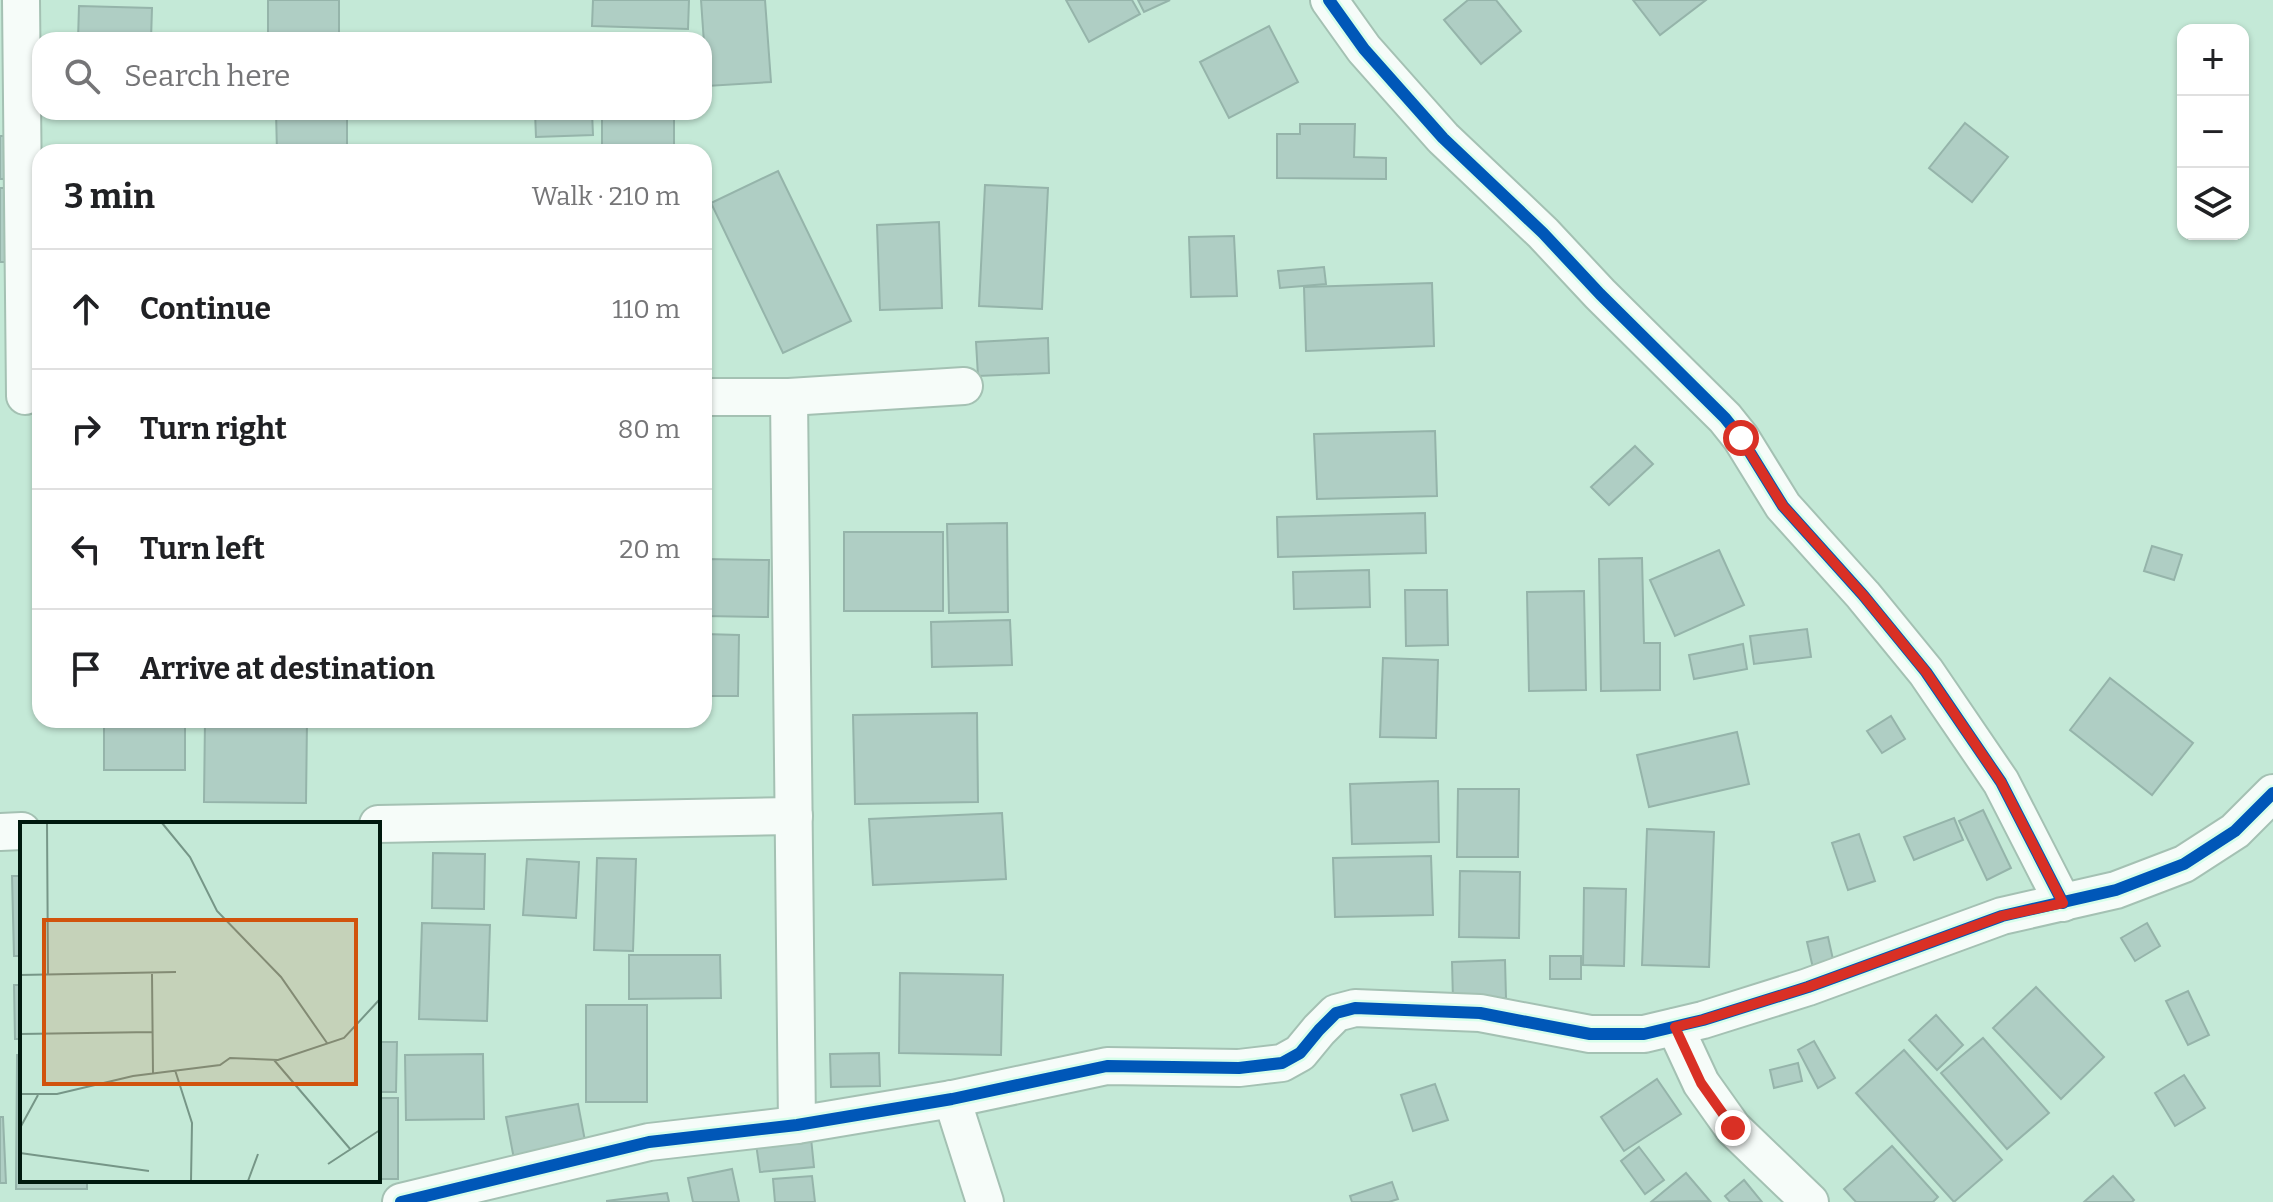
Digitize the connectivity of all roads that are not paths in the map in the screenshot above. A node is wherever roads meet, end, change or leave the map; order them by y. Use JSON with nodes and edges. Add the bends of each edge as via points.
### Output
{"nodes":[{"id":1,"x":21,"y":0,"type":"edge"},
{"id":2,"x":1329,"y":0,"type":"edge"},
{"id":3,"x":964,"y":386,"type":"dead end"},
{"id":4,"x":22,"y":396,"type":"edge"},
{"id":5,"x":712,"y":397,"type":"edge"},
{"id":6,"x":789,"y":397,"type":"junction"},
{"id":7,"x":2273,"y":793,"type":"edge"},
{"id":8,"x":794,"y":816,"type":"junction"},
{"id":9,"x":380,"y":824,"type":"edge"},
{"id":10,"x":20,"y":831,"type":"edge"},
{"id":11,"x":0,"y":832,"type":"edge"},
{"id":12,"x":2063,"y":903,"type":"junction"},
{"id":13,"x":1675,"y":1027,"type":"junction"},
{"id":14,"x":952,"y":1099,"type":"junction"},
{"id":15,"x":797,"y":1125,"type":"junction"},
{"id":16,"x":401,"y":1202,"type":"edge"},
{"id":17,"x":985,"y":1202,"type":"edge"},
{"id":18,"x":1810,"y":1202,"type":"edge"}],
"edges":[{"from":1,"to":4,"type":"street"},
{"from":2,"to":12,"type":"street","via":[[1364,49],[1443,138],[1733,428],[1783,506],[1926,672],[2001,782]]},
{"from":3,"to":6,"type":"street"},
{"from":5,"to":6,"type":"street"},
{"from":6,"to":8,"type":"street"},
{"from":7,"to":12,"type":"street","via":[[2235,831],[2184,864]]},
{"from":8,"to":9,"type":"street"},
{"from":8,"to":15,"type":"street"},
{"from":10,"to":11,"type":"street"},
{"from":12,"to":13,"type":"street","via":[[2002,916],[1808,987]]},
{"from":13,"to":14,"type":"street","via":[[1644,1034],[1590,1034],[1480,1013],[1355,1008],[1336,1013],[1300,1053],[1282,1063],[1239,1068],[1107,1066]]},
{"from":13,"to":18,"type":"street","via":[[1701,1083],[1733,1128]]},
{"from":14,"to":15,"type":"street"},
{"from":14,"to":17,"type":"street"},
{"from":15,"to":16,"type":"street","via":[[649,1142]]}]}
